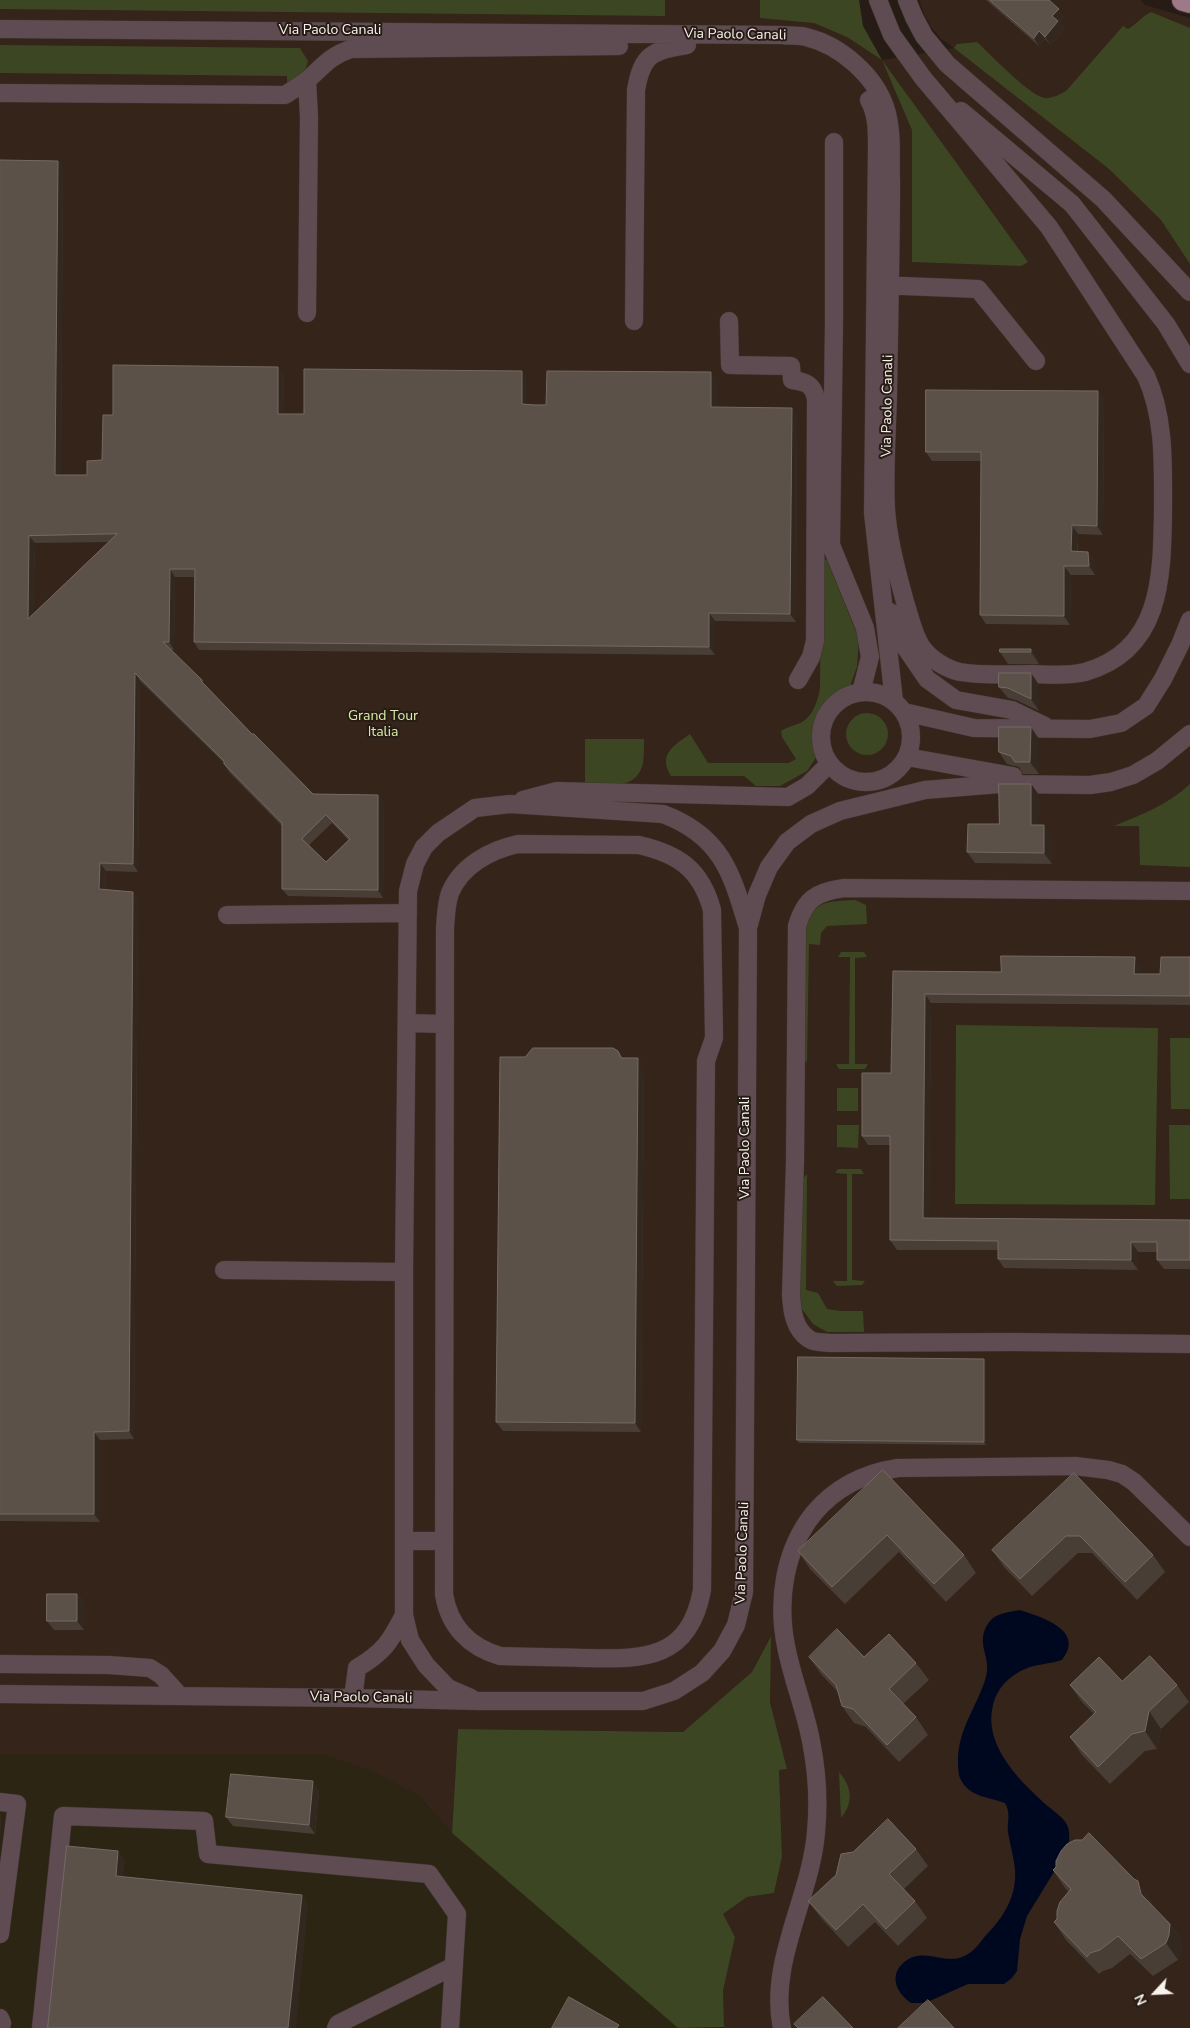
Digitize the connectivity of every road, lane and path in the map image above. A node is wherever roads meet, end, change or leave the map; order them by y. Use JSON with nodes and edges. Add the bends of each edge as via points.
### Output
{"nodes":[{"id":1,"x":878,"y":0,"type":"edge"},
{"id":2,"x":908,"y":0,"type":"edge"},
{"id":3,"x":1183,"y":0,"type":"edge"},
{"id":4,"x":1190,"y":2,"type":"edge"},
{"id":5,"x":0,"y":29,"type":"edge"},
{"id":6,"x":687,"y":45,"type":"junction"},
{"id":7,"x":923,"y":78,"type":"junction"},
{"id":8,"x":307,"y":80,"type":"junction"},
{"id":9,"x":0,"y":94,"type":"edge"},
{"id":10,"x":834,"y":142,"type":"dead end"},
{"id":11,"x":883,"y":286,"type":"junction"},
{"id":12,"x":1190,"y":292,"type":"edge"},
{"id":13,"x":307,"y":314,"type":"dead end"},
{"id":14,"x":634,"y":321,"type":"dead end"},
{"id":15,"x":729,"y":322,"type":"dead end"},
{"id":16,"x":1036,"y":361,"type":"dead end"},
{"id":17,"x":1190,"y":364,"type":"edge"},
{"id":18,"x":894,"y":564,"type":"junction"},
{"id":19,"x":1190,"y":620,"type":"edge"},
{"id":20,"x":798,"y":680,"type":"dead end"},
{"id":21,"x":861,"y":692,"type":"junction"},
{"id":22,"x":899,"y":707,"type":"junction"},
{"id":23,"x":1050,"y":729,"type":"junction"},
{"id":24,"x":1190,"y":734,"type":"edge"},
{"id":25,"x":907,"y":757,"type":"junction"},
{"id":26,"x":829,"y":764,"type":"junction"},
{"id":27,"x":870,"y":782,"type":"junction"},
{"id":28,"x":1051,"y":783,"type":"junction"},
{"id":29,"x":510,"y":804,"type":"junction"},
{"id":30,"x":811,"y":824,"type":"junction"},
{"id":31,"x":1190,"y":891,"type":"edge"},
{"id":32,"x":408,"y":914,"type":"junction"},
{"id":33,"x":227,"y":915,"type":"dead end"},
{"id":34,"x":748,"y":928,"type":"junction"},
{"id":35,"x":407,"y":1023,"type":"junction"},
{"id":36,"x":444,"y":1024,"type":"junction"},
{"id":37,"x":224,"y":1270,"type":"dead end"},
{"id":38,"x":404,"y":1272,"type":"junction"},
{"id":39,"x":1190,"y":1344,"type":"edge"},
{"id":40,"x":1190,"y":1538,"type":"edge"},
{"id":41,"x":404,"y":1541,"type":"junction"},
{"id":42,"x":444,"y":1541,"type":"junction"},
{"id":43,"x":404,"y":1615,"type":"junction"},
{"id":44,"x":0,"y":1664,"type":"edge"},
{"id":45,"x":0,"y":1694,"type":"edge"},
{"id":46,"x":180,"y":1696,"type":"junction"},
{"id":47,"x":353,"y":1698,"type":"junction"},
{"id":48,"x":478,"y":1701,"type":"junction"},
{"id":49,"x":0,"y":1802,"type":"edge"},
{"id":50,"x":0,"y":1934,"type":"edge"},
{"id":51,"x":454,"y":1966,"type":"junction"},
{"id":52,"x":0,"y":2018,"type":"edge"},
{"id":53,"x":1,"y":2028,"type":"edge"},
{"id":54,"x":41,"y":2028,"type":"edge"},
{"id":55,"x":336,"y":2028,"type":"edge"},
{"id":56,"x":450,"y":2028,"type":"edge"},
{"id":57,"x":782,"y":2028,"type":"edge"}],
"edges":[{"from":1,"to":7,"type":"street","name":"Via Paolo Canali","via":[[892,35]]},
{"from":2,"to":12,"type":"street","via":[[924,36],[947,64],[1103,199]]},
{"from":3,"to":4,"type":"main road"},
{"from":5,"to":11,"type":"street","name":"Via Paolo Canali","via":[[805,37],[844,55],[865,75],[886,108],[890,145]]},
{"from":6,"to":8,"type":"street","via":[[351,49],[338,53]]},
{"from":6,"to":11,"type":"street","via":[[796,45],[827,56],[860,84],[873,108],[877,125]]},
{"from":6,"to":14,"type":"street","via":[[650,55],[639,74],[636,90]]},
{"from":7,"to":17,"type":"street","via":[[1072,204],[1166,324]]},
{"from":7,"to":18,"type":"street","name":"Via Paolo Canali","via":[[1049,227],[1146,376],[1160,417],[1162,548],[1155,604],[1146,627],[1133,645],[1113,661],[1083,673],[960,672],[939,664],[922,648],[914,633]]},
{"from":8,"to":9,"type":"street","via":[[285,94]]},
{"from":8,"to":13,"type":"street"},
{"from":10,"to":21,"type":"street","via":[[831,544],[865,628],[870,657]]},
{"from":11,"to":16,"type":"street","via":[[978,289]]},
{"from":11,"to":18,"type":"street","name":"Via Paolo Canali","via":[[886,510]]},
{"from":11,"to":22,"type":"street","via":[[874,513]]},
{"from":15,"to":20,"type":"street","via":[[730,365],[791,366],[792,380],[807,382],[814,388],[815,641],[812,657]]},
{"from":18,"to":23,"type":"street","via":[[888,606],[901,641],[927,679],[956,700],[1012,710]]},
{"from":19,"to":23,"type":"street","via":[[1163,679],[1146,706],[1121,723],[1090,729]]},
{"from":21,"to":22,"type":"street","via":[[882,694]]},
{"from":21,"to":26,"type":"street","via":[[840,700],[823,722],[823,751]]},
{"from":22,"to":23,"type":"street","via":[[974,728]]},
{"from":22,"to":25,"type":"street","via":[[910,727],[912,742]]},
{"from":24,"to":28,"type":"street","name":"Via Paolo Canali","via":[[1133,775],[1090,785]]},
{"from":25,"to":27,"type":"street","via":[[898,770]]},
{"from":25,"to":28,"type":"street","name":"Via Paolo Canali"},
{"from":26,"to":27,"type":"street","via":[[840,775]]},
{"from":26,"to":29,"type":"street","via":[[807,786],[788,797],[557,791]]},
{"from":27,"to":30,"type":"street","name":"Via Paolo Canali"},
{"from":28,"to":30,"type":"street","name":"Via Paolo Canali","via":[[925,790],[840,811]]},
{"from":29,"to":32,"type":"street","via":[[475,808],[438,832],[424,847],[410,882]]},
{"from":29,"to":34,"type":"street","via":[[663,814],[679,820],[704,837],[724,861],[734,881]]},
{"from":30,"to":34,"type":"street","name":"Via Paolo Canali","via":[[787,842],[769,867]]},
{"from":31,"to":39,"type":"street","via":[[844,888],[828,890],[813,898],[802,910],[797,926],[791,1295],[792,1313],[798,1328],[810,1340],[830,1343]]},
{"from":32,"to":33,"type":"street"},
{"from":32,"to":35,"type":"street"},
{"from":34,"to":48,"type":"street","name":"Via Paolo Canali","via":[[744,1592],[736,1625],[722,1651],[702,1672],[674,1691],[643,1701]]},
{"from":35,"to":36,"type":"street"},
{"from":35,"to":38,"type":"street"},
{"from":36,"to":42,"type":"street"},
{"from":36,"to":42,"type":"street","via":[[445,928],[450,894],[468,868],[482,857],[518,844],[639,845],[680,859],[708,896],[713,928],[714,1038],[706,1061],[702,1590],[699,1604],[686,1631],[676,1642],[647,1656],[630,1659],[500,1656],[484,1652],[468,1640],[457,1628],[446,1606]]},
{"from":37,"to":38,"type":"street"},
{"from":38,"to":41,"type":"street"},
{"from":40,"to":57,"type":"street","via":[[1128,1478],[1108,1470],[1075,1466],[881,1470],[850,1482],[835,1492],[810,1518],[790,1557],[783,1609],[786,1647],[816,1769],[816,1834],[782,1971],[779,1996]]},
{"from":41,"to":42,"type":"street"},
{"from":41,"to":43,"type":"street"},
{"from":43,"to":47,"type":"street","via":[[387,1646],[357,1668]]},
{"from":43,"to":48,"type":"street","via":[[410,1640],[426,1665],[448,1688]]},
{"from":44,"to":46,"type":"street","via":[[150,1668],[161,1674]]},
{"from":45,"to":46,"type":"street","name":"Via Paolo Canali"},
{"from":46,"to":47,"type":"street","name":"Via Paolo Canali"},
{"from":47,"to":48,"type":"street","name":"Via Paolo Canali"},
{"from":49,"to":50,"type":"street","via":[[17,1804]]},
{"from":51,"to":54,"type":"street","via":[[457,1914],[429,1874],[208,1854],[204,1821],[63,1816]]},
{"from":51,"to":55,"type":"street","via":[[338,2024]]},
{"from":51,"to":56,"type":"street"},
{"from":52,"to":53,"type":"street"}]}
